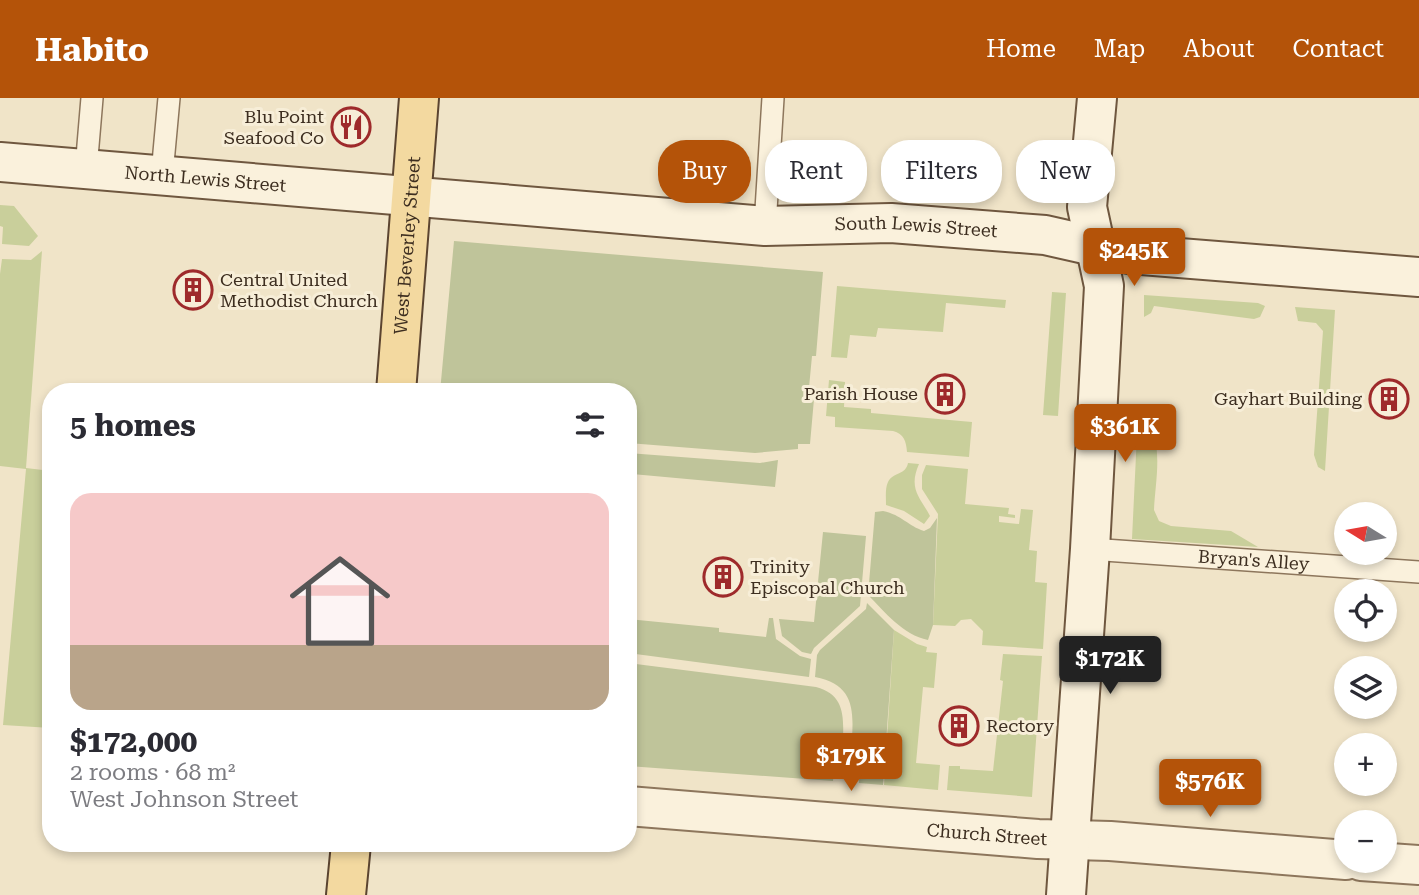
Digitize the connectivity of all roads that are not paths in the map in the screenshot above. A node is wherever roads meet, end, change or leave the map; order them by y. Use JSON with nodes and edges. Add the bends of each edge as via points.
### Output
{"nodes":[{"id":1,"x":92,"y":98,"type":"edge"},
{"id":2,"x":169,"y":98,"type":"edge"},
{"id":3,"x":419,"y":98,"type":"edge"},
{"id":4,"x":773,"y":98,"type":"edge"},
{"id":5,"x":1097,"y":98,"type":"edge"},
{"id":6,"x":0,"y":162,"type":"edge"},
{"id":7,"x":86,"y":169,"type":"junction"},
{"id":8,"x":162,"y":174,"type":"junction"},
{"id":9,"x":411,"y":197,"type":"junction"},
{"id":10,"x":765,"y":226,"type":"junction"},
{"id":11,"x":1096,"y":246,"type":"junction"},
{"id":12,"x":1419,"y":277,"type":"edge"},
{"id":13,"x":397,"y":383,"type":"edge"},
{"id":14,"x":1090,"y":549,"type":"junction"},
{"id":15,"x":1419,"y":572,"type":"edge"},
{"id":16,"x":637,"y":807,"type":"edge"},
{"id":17,"x":1071,"y":840,"type":"junction"},
{"id":18,"x":350,"y":852,"type":"edge"},
{"id":19,"x":1334,"y":859,"type":"edge"},
{"id":20,"x":1397,"y":864,"type":"edge"},
{"id":21,"x":1419,"y":866,"type":"edge"},
{"id":22,"x":346,"y":895,"type":"edge"},
{"id":23,"x":1066,"y":895,"type":"edge"}],
"edges":[{"from":1,"to":7,"type":"lane"},
{"from":2,"to":8,"type":"lane"},
{"from":3,"to":9,"type":"main road","name":"West Beverley Street"},
{"from":4,"to":10,"type":"lane"},
{"from":5,"to":11,"type":"street","via":[[1087,207]]},
{"from":6,"to":7,"type":"street","name":"North Lewis Street"},
{"from":7,"to":8,"type":"street","name":"North Lewis Street"},
{"from":8,"to":9,"type":"street","name":"North Lewis Street"},
{"from":9,"to":10,"type":"street","name":"South Lewis Street"},
{"from":9,"to":13,"type":"main road","name":"West Beverley Street"},
{"from":10,"to":11,"type":"street","name":"South Lewis Street","via":[[891,223],[1045,235]]},
{"from":11,"to":12,"type":"street","name":"South Lewis Street","via":[[1129,254]]},
{"from":11,"to":14,"type":"street","via":[[1104,286]]},
{"from":14,"to":15,"type":"lane","name":"Bryan's Alley"},
{"from":14,"to":17,"type":"street"},
{"from":16,"to":17,"type":"street","name":"Church Street"},
{"from":17,"to":19,"type":"street","name":"Church Street"},
{"from":17,"to":23,"type":"street"},
{"from":18,"to":22,"type":"main road"},
{"from":20,"to":21,"type":"street"}]}
